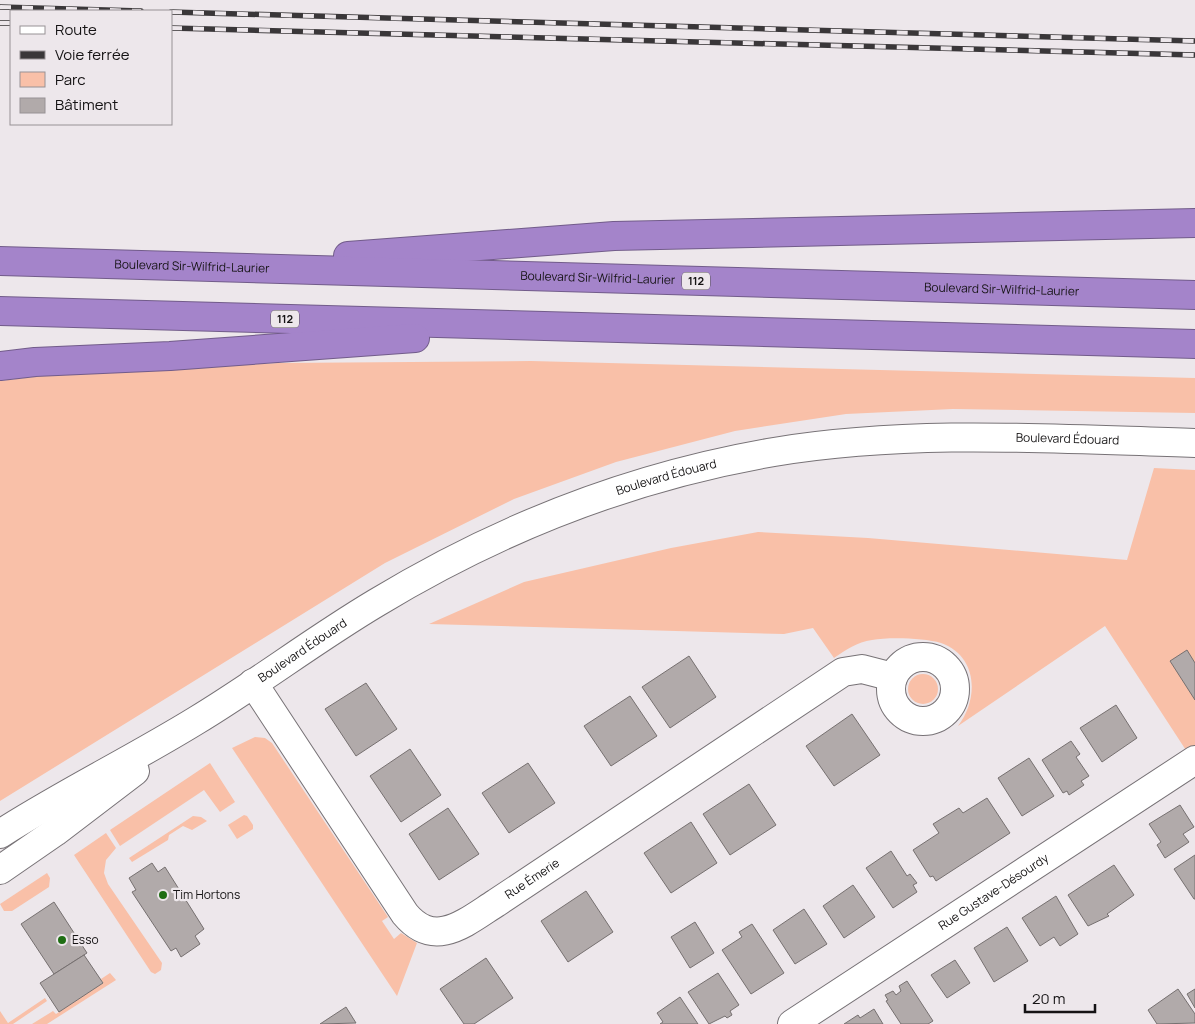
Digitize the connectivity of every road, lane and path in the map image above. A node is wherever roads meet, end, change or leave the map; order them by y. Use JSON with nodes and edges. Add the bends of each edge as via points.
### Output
{"nodes":[{"id":1,"x":1195,"y":223,"type":"edge"},
{"id":2,"x":0,"y":261,"type":"edge"},
{"id":3,"x":196,"y":267,"type":"junction"},
{"id":4,"x":1195,"y":295,"type":"edge"},
{"id":5,"x":0,"y":311,"type":"edge"},
{"id":6,"x":571,"y":327,"type":"junction"},
{"id":7,"x":1195,"y":344,"type":"edge"},
{"id":8,"x":0,"y":366,"type":"edge"},
{"id":9,"x":1195,"y":443,"type":"edge"},
{"id":10,"x":893,"y":677,"type":"dead end"},
{"id":11,"x":253,"y":683,"type":"junction"},
{"id":12,"x":196,"y":720,"type":"junction"},
{"id":13,"x":1194,"y":762,"type":"edge"},
{"id":14,"x":0,"y":834,"type":"edge"},
{"id":15,"x":0,"y":870,"type":"edge"},
{"id":16,"x":792,"y":1024,"type":"edge"}],
"edges":[{"from":1,"to":3,"type":"highway","via":[[614,236]]},
{"from":2,"to":3,"type":"highway","name":"Boulevard Sir-Wilfrid-Laurier","number":"112"},
{"from":3,"to":4,"type":"highway","name":"Boulevard Sir-Wilfrid-Laurier","number":"112"},
{"from":5,"to":6,"type":"highway","number":"112"},
{"from":6,"to":7,"type":"highway","number":"112"},
{"from":6,"to":8,"type":"highway"},
{"from":9,"to":11,"type":"street","name":"Boulevard Édouard","via":[[992,437],[891,439],[772,453],[676,474],[555,513],[449,561],[346,621]]},
{"from":10,"to":11,"type":"street","name":"Rue Émerie","via":[[862,669],[843,672],[496,903],[455,928],[441,932],[420,927],[405,914]]},
{"from":11,"to":12,"type":"street","name":"Boulevard Édouard"},
{"from":12,"to":14,"type":"street","name":"Boulevard Édouard"},
{"from":12,"to":15,"type":"street","name":"Boulevard Édouard","via":[[55,832]]},
{"from":13,"to":16,"type":"street","name":"Rue Gustave-Désourdy"}]}
